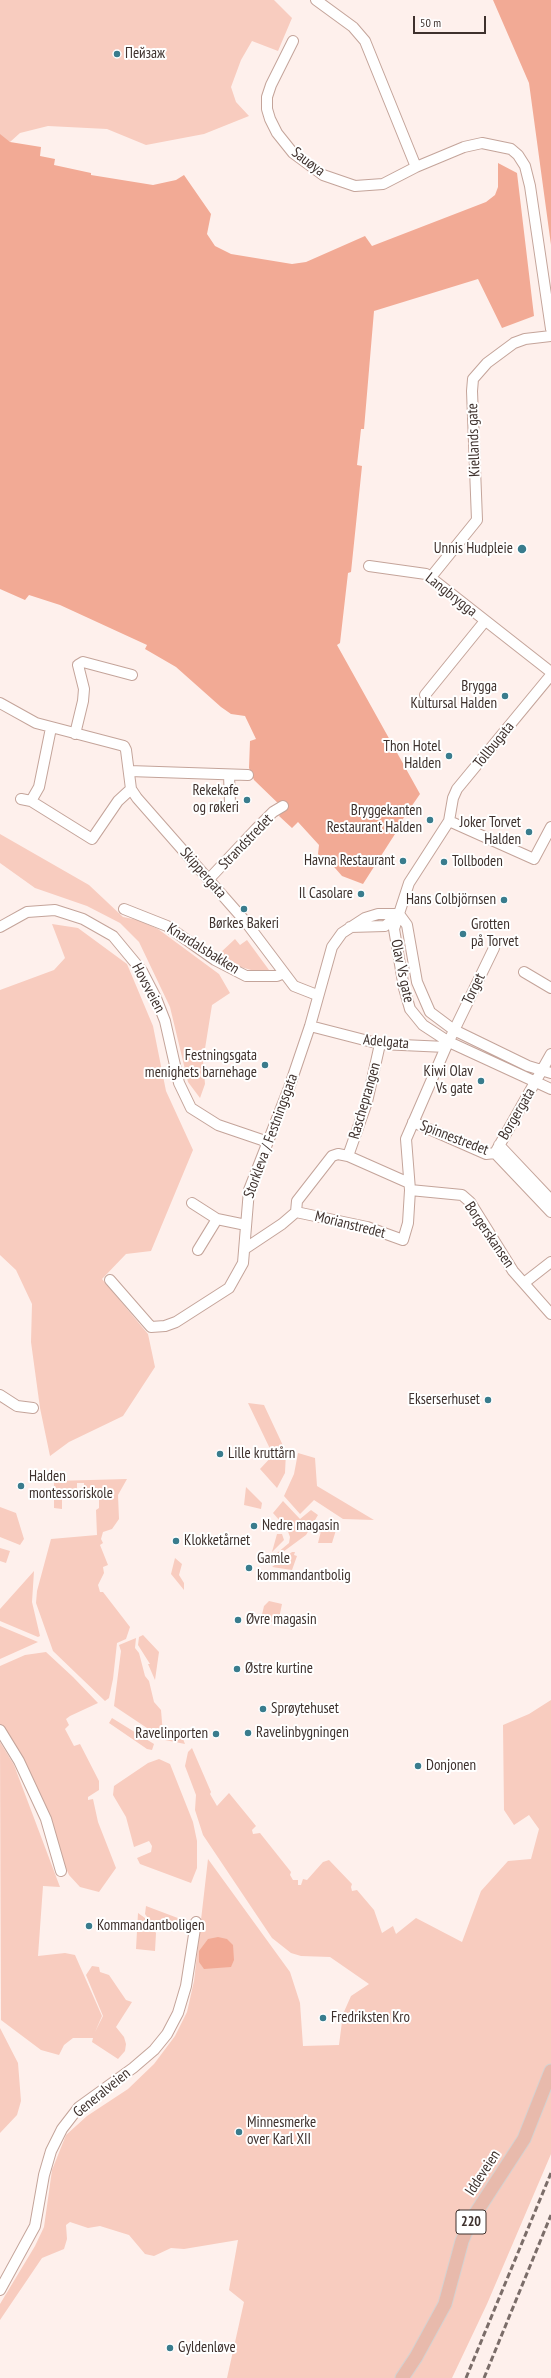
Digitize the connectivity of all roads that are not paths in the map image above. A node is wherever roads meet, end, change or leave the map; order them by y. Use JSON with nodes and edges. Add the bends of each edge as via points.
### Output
{"nodes":[{"id":1,"x":316,"y":0,"type":"edge"},
{"id":2,"x":293,"y":41,"type":"dead end"},
{"id":3,"x":416,"y":167,"type":"junction"},
{"id":4,"x":551,"y":329,"type":"edge"},
{"id":5,"x":551,"y":336,"type":"edge"},
{"id":6,"x":369,"y":566,"type":"dead end"},
{"id":7,"x":431,"y":577,"type":"junction"},
{"id":8,"x":484,"y":621,"type":"junction"},
{"id":9,"x":551,"y":672,"type":"edge"},
{"id":10,"x":132,"y":675,"type":"dead end"},
{"id":11,"x":551,"y":675,"type":"edge"},
{"id":12,"x":426,"y":695,"type":"dead end"},
{"id":13,"x":0,"y":703,"type":"edge"},
{"id":14,"x":51,"y":728,"type":"junction"},
{"id":15,"x":75,"y":734,"type":"junction"},
{"id":16,"x":128,"y":771,"type":"junction"},
{"id":17,"x":229,"y":775,"type":"junction"},
{"id":18,"x":248,"y":775,"type":"dead end"},
{"id":19,"x":131,"y":789,"type":"junction"},
{"id":20,"x":21,"y":799,"type":"dead end"},
{"id":21,"x":31,"y":801,"type":"junction"},
{"id":22,"x":230,"y":803,"type":"dead end"},
{"id":23,"x":283,"y":806,"type":"dead end"},
{"id":24,"x":449,"y":821,"type":"junction"},
{"id":25,"x":551,"y":827,"type":"edge"},
{"id":26,"x":209,"y":879,"type":"junction"},
{"id":27,"x":124,"y":909,"type":"dead end"},
{"id":28,"x":399,"y":914,"type":"junction"},
{"id":29,"x":0,"y":927,"type":"edge"},
{"id":30,"x":494,"y":948,"type":"dead end"},
{"id":31,"x":524,"y":972,"type":"dead end"},
{"id":32,"x":284,"y":973,"type":"junction"},
{"id":33,"x":551,"y":988,"type":"edge"},
{"id":34,"x":317,"y":995,"type":"junction"},
{"id":35,"x":310,"y":1026,"type":"junction"},
{"id":36,"x":454,"y":1030,"type":"junction"},
{"id":37,"x":380,"y":1044,"type":"junction"},
{"id":38,"x":447,"y":1044,"type":"junction"},
{"id":39,"x":551,"y":1054,"type":"edge"},
{"id":40,"x":547,"y":1072,"type":"edge"},
{"id":41,"x":535,"y":1083,"type":"junction"},
{"id":42,"x":551,"y":1089,"type":"edge"},
{"id":43,"x":413,"y":1122,"type":"junction"},
{"id":44,"x":268,"y":1142,"type":"junction"},
{"id":45,"x":497,"y":1149,"type":"junction"},
{"id":46,"x":348,"y":1156,"type":"junction"},
{"id":47,"x":410,"y":1187,"type":"junction"},
{"id":48,"x":551,"y":1200,"type":"edge"},
{"id":49,"x":192,"y":1203,"type":"dead end"},
{"id":50,"x":296,"y":1212,"type":"junction"},
{"id":51,"x":551,"y":1212,"type":"edge"},
{"id":52,"x":217,"y":1219,"type":"junction"},
{"id":53,"x":246,"y":1225,"type":"junction"},
{"id":54,"x":246,"y":1248,"type":"junction"},
{"id":55,"x":198,"y":1250,"type":"dead end"},
{"id":56,"x":551,"y":1262,"type":"edge"},
{"id":57,"x":110,"y":1280,"type":"dead end"},
{"id":58,"x":524,"y":1283,"type":"junction"},
{"id":59,"x":551,"y":1314,"type":"edge"},
{"id":60,"x":0,"y":1395,"type":"edge"},
{"id":61,"x":33,"y":1408,"type":"dead end"},
{"id":62,"x":0,"y":1730,"type":"edge"},
{"id":63,"x":61,"y":1871,"type":"dead end"},
{"id":64,"x":196,"y":1922,"type":"dead end"},
{"id":65,"x":551,"y":2071,"type":"edge"},
{"id":66,"x":0,"y":2290,"type":"edge"},
{"id":67,"x":402,"y":2378,"type":"edge"}],
"edges":[{"from":1,"to":3,"type":"street","via":[[353,26],[365,41]]},
{"from":2,"to":3,"type":"street","name":"Sauøya","via":[[271,84],[267,109],[277,133],[293,153],[323,175],[354,186],[383,184]]},
{"from":3,"to":4,"type":"street","name":"Sauøya","via":[[464,147],[482,143],[511,149],[518,155],[526,166],[530,186]]},
{"from":5,"to":7,"type":"street","name":"Kiellands gate","via":[[514,343],[487,363],[473,379],[476,520]]},
{"from":6,"to":7,"type":"street","name":"Langbrygga","via":[[420,572]]},
{"from":7,"to":8,"type":"street","name":"Langbrygga"},
{"from":8,"to":9,"type":"street","name":"Langbrygga"},
{"from":8,"to":12,"type":"street","name":"Langbrygga"},
{"from":10,"to":15,"type":"street","via":[[83,662],[78,665],[84,689]]},
{"from":11,"to":24,"type":"street","name":"Tollbugata","via":[[457,789]]},
{"from":13,"to":14,"type":"street","via":[[36,723]]},
{"from":14,"to":15,"type":"street"},
{"from":14,"to":21,"type":"street","via":[[39,787]]},
{"from":15,"to":16,"type":"street","via":[[124,746]]},
{"from":16,"to":17,"type":"street"},
{"from":16,"to":19,"type":"street"},
{"from":17,"to":18,"type":"street"},
{"from":17,"to":22,"type":"street"},
{"from":19,"to":21,"type":"street","via":[[118,801],[92,839]]},
{"from":19,"to":26,"type":"street","name":"Skippergata"},
{"from":20,"to":21,"type":"street"},
{"from":23,"to":26,"type":"street","name":"Strandstredet","via":[[273,812]]},
{"from":24,"to":25,"type":"street","via":[[534,859]]},
{"from":24,"to":28,"type":"street","via":[[415,873],[403,898]]},
{"from":26,"to":32,"type":"street","name":"Skippergata"},
{"from":27,"to":32,"type":"street","name":"Knardalsbakken","via":[[167,926],[215,960],[246,976],[277,976]]},
{"from":28,"to":34,"type":"street","name":"Storkleva / Festningsgata","via":[[378,914],[349,928],[332,947]]},
{"from":28,"to":36,"type":"street","name":"Olav Vs gate","via":[[407,925],[422,998],[430,1012]]},
{"from":28,"to":38,"type":"street","name":"Olav Vs gate","via":[[394,929],[396,949],[410,1009],[423,1025]]},
{"from":29,"to":44,"type":"street","name":"Hovsveien","via":[[27,912],[55,910],[83,919],[112,936],[142,971],[156,998],[165,1021],[184,1096],[191,1108],[218,1125]]},
{"from":30,"to":36,"type":"street","name":"Torget"},
{"from":31,"to":33,"type":"street"},
{"from":32,"to":34,"type":"street","name":"Skippergata","via":[[294,986]]},
{"from":34,"to":35,"type":"street","name":"Storkleva / Festningsgata"},
{"from":35,"to":37,"type":"street","name":"Adelgata"},
{"from":35,"to":44,"type":"street","name":"Storkleva / Festningsgata"},
{"from":36,"to":38,"type":"street"},
{"from":36,"to":40,"type":"street","name":"Olav Vs gate"},
{"from":37,"to":38,"type":"street","name":"Adelgata"},
{"from":37,"to":46,"type":"street","name":"Rascheprangen","via":[[367,1102]]},
{"from":38,"to":41,"type":"street","name":"Olav Vs gate"},
{"from":38,"to":43,"type":"street"},
{"from":39,"to":40,"type":"street","name":"Borgergata"},
{"from":40,"to":41,"type":"street","name":"Borgergata"},
{"from":41,"to":42,"type":"street","name":"Olav Vs gate"},
{"from":41,"to":45,"type":"street","name":"Borgergata"},
{"from":43,"to":45,"type":"street","name":"Spinnestredet","via":[[486,1154]]},
{"from":43,"to":47,"type":"street","via":[[405,1145]]},
{"from":44,"to":53,"type":"street","name":"Storkleva / Festningsgata","via":[[249,1190]]},
{"from":45,"to":48,"type":"street"},
{"from":45,"to":51,"type":"street"},
{"from":46,"to":47,"type":"street","name":"Borgerskansen"},
{"from":46,"to":50,"type":"street","via":[[332,1156],[297,1201]]},
{"from":47,"to":50,"type":"street","name":"Morianstredet","via":[[408,1223],[403,1240],[367,1227]]},
{"from":47,"to":58,"type":"street","name":"Borgerskansen","via":[[462,1195],[474,1208],[513,1271]]},
{"from":49,"to":52,"type":"street"},
{"from":50,"to":54,"type":"street"},
{"from":52,"to":53,"type":"street"},
{"from":52,"to":55,"type":"street"},
{"from":53,"to":54,"type":"street","name":"Storkleva / Festningsgata"},
{"from":54,"to":57,"type":"street","name":"Storkleva / Festningsgata","via":[[243,1263],[229,1288],[176,1322],[165,1326],[151,1327]]},
{"from":56,"to":58,"type":"street"},
{"from":58,"to":59,"type":"street","name":"Borgerskansen"},
{"from":60,"to":61,"type":"street","via":[[17,1406]]},
{"from":62,"to":63,"type":"street","via":[[19,1761],[46,1819]]},
{"from":64,"to":66,"type":"street","name":"Generalveien","via":[[186,1986],[178,2013],[167,2034],[154,2050],[133,2068],[80,2107],[62,2129],[51,2150],[44,2175],[35,2226]]},
{"from":65,"to":67,"type":"main road","name":"Iddeveien","number":"220","via":[[524,2139],[470,2222],[462,2241],[445,2304]]}]}
